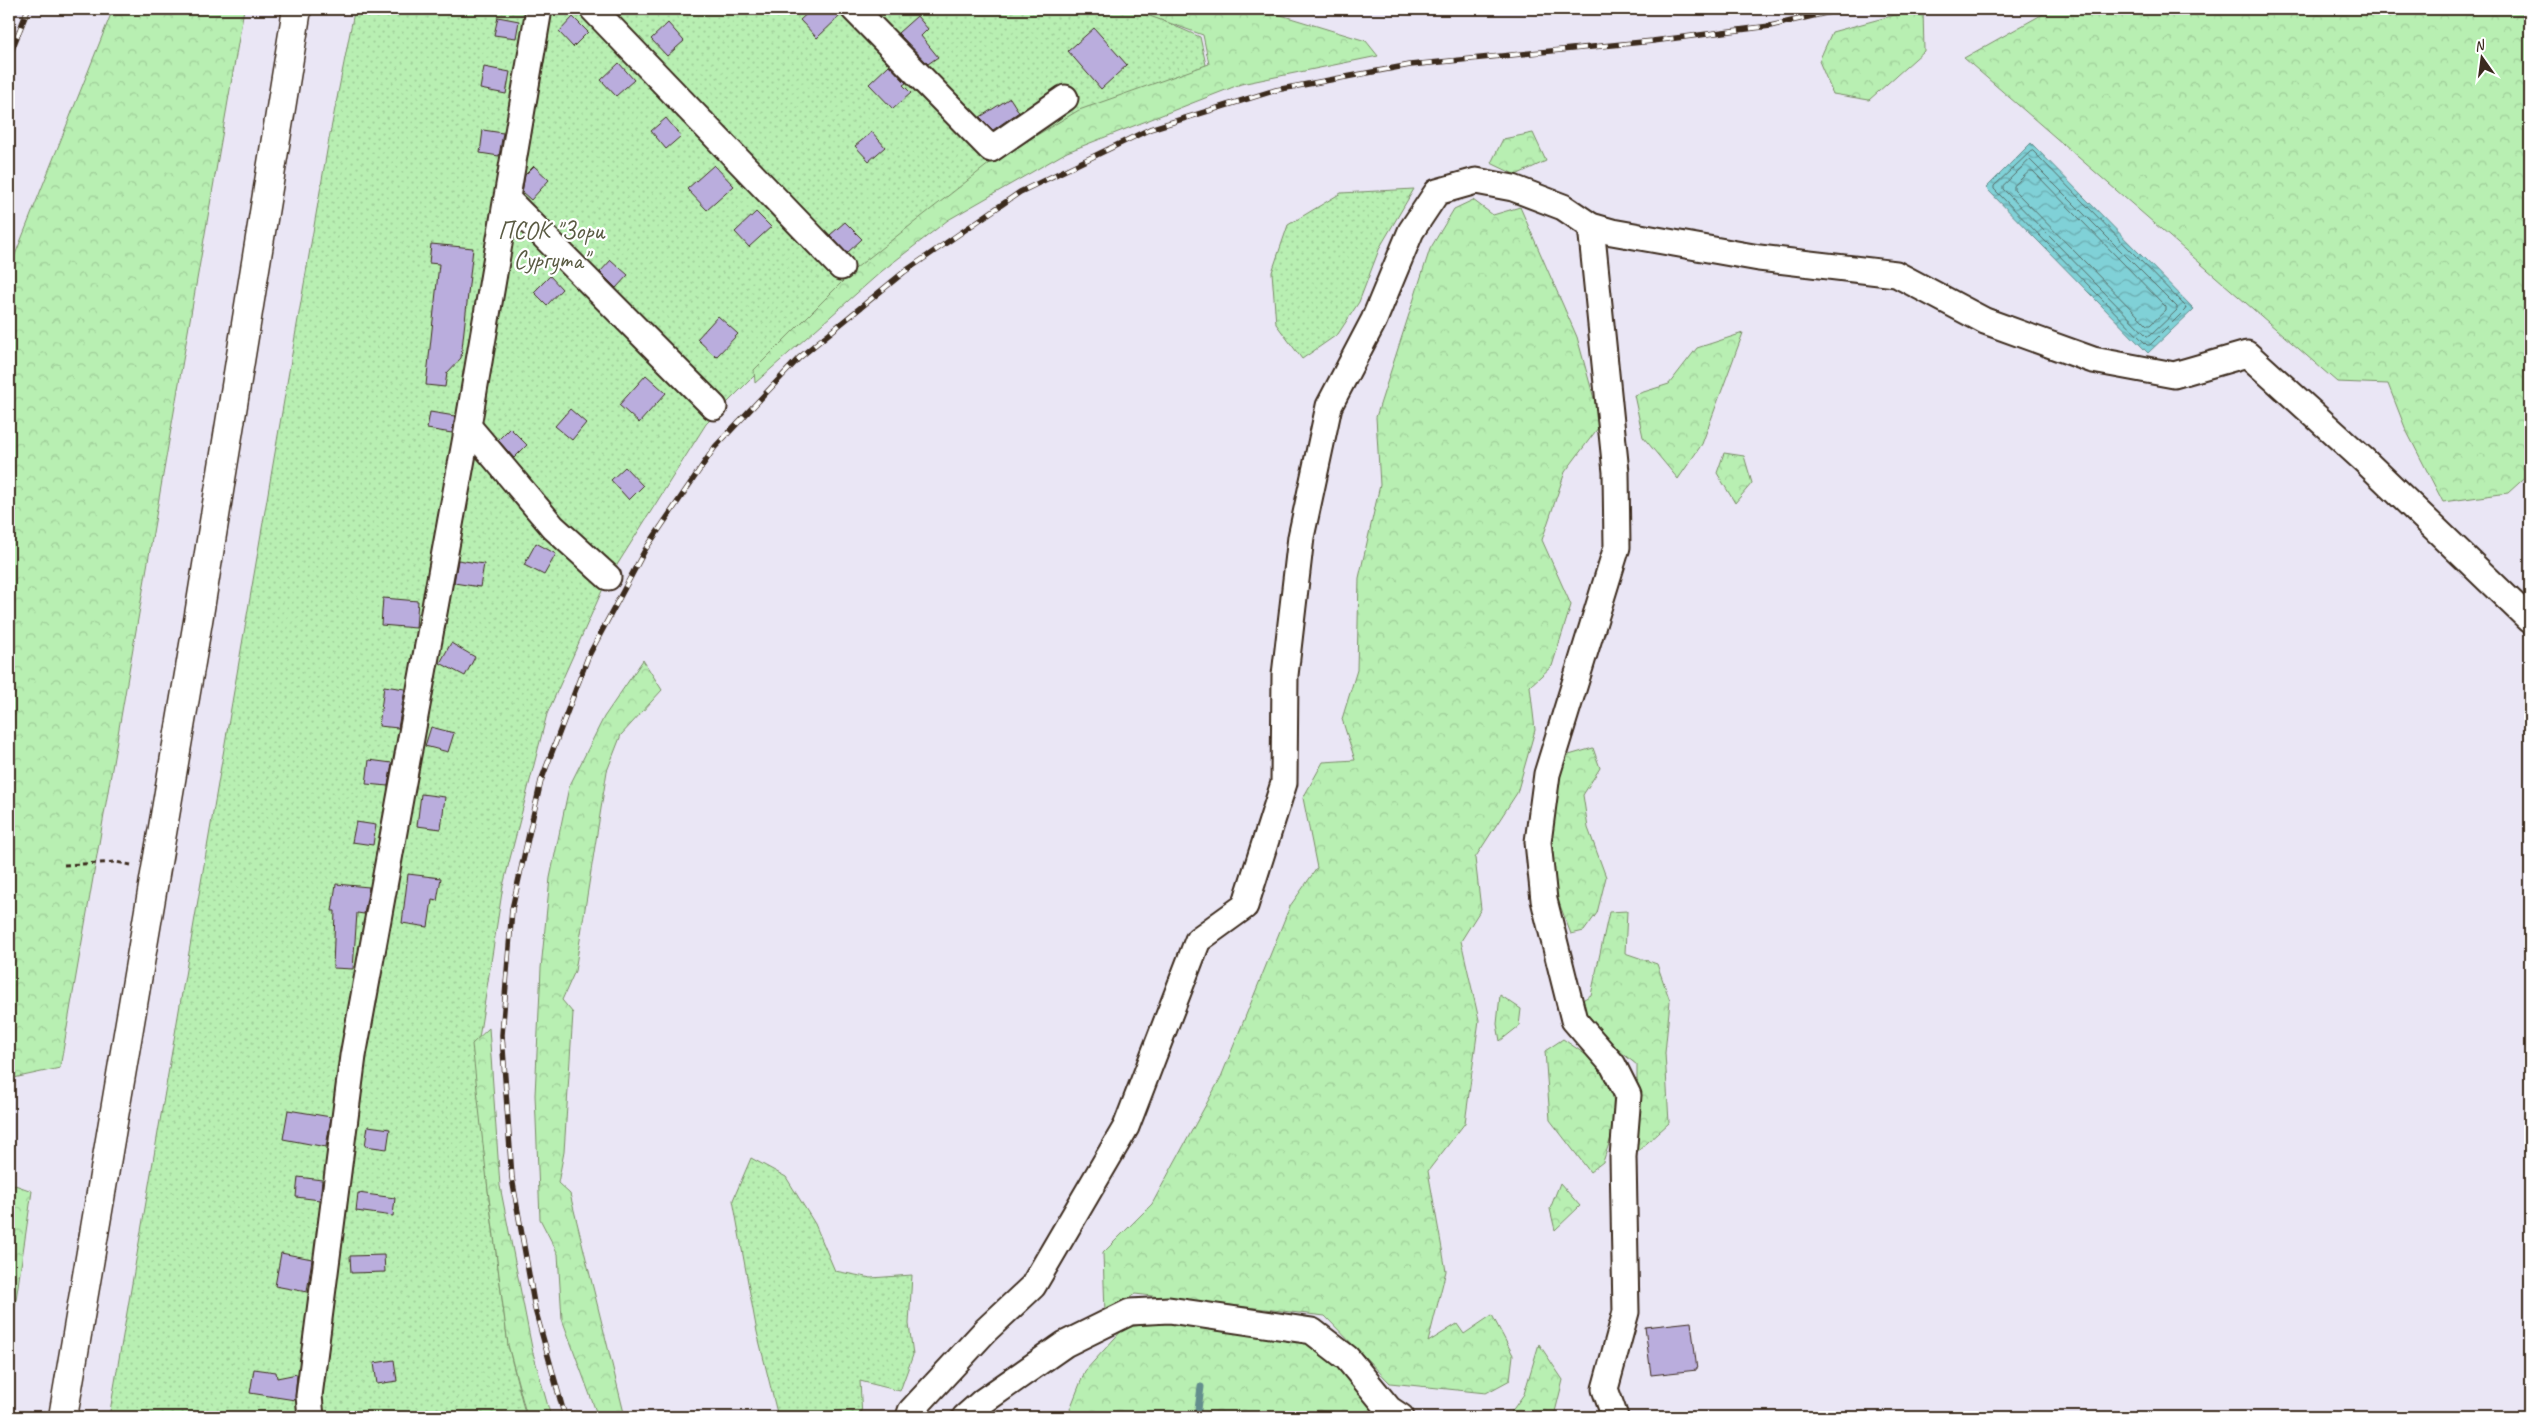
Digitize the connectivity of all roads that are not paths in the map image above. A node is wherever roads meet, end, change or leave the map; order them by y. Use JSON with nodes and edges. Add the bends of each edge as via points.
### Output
{"nodes":[{"id":1,"x":297,"y":9,"type":"edge"},
{"id":2,"x":539,"y":9,"type":"edge"},
{"id":3,"x":593,"y":9,"type":"edge"},
{"id":4,"x":854,"y":9,"type":"edge"},
{"id":5,"x":1064,"y":98,"type":"dead end"},
{"id":6,"x":507,"y":199,"type":"junction"},
{"id":7,"x":1591,"y":226,"type":"junction"},
{"id":8,"x":841,"y":268,"type":"dead end"},
{"id":9,"x":714,"y":407,"type":"dead end"},
{"id":10,"x":468,"y":426,"type":"junction"},
{"id":11,"x":608,"y":577,"type":"dead end"},
{"id":12,"x":2530,"y":620,"type":"edge"},
{"id":13,"x":63,"y":1417,"type":"edge"},
{"id":14,"x":311,"y":1417,"type":"edge"},
{"id":15,"x":909,"y":1417,"type":"edge"},
{"id":16,"x":965,"y":1417,"type":"edge"},
{"id":17,"x":1402,"y":1417,"type":"edge"},
{"id":18,"x":1615,"y":1417,"type":"edge"}],
"edges":[{"from":1,"to":13,"type":"main road"},
{"from":2,"to":6,"type":"street"},
{"from":3,"to":8,"type":"street"},
{"from":4,"to":5,"type":"street","via":[[991,149]]},
{"from":6,"to":9,"type":"street"},
{"from":6,"to":10,"type":"street"},
{"from":7,"to":12,"type":"street","via":[[1759,258],[1896,274],[1985,321],[2093,360],[2174,376],[2247,354],[2365,461]]},
{"from":7,"to":15,"type":"street","via":[[1563,207],[1512,188],[1476,181],[1437,192],[1411,231],[1374,320],[1329,406],[1301,537],[1285,675],[1284,783],[1245,906],[1198,940],[1126,1126],[1033,1286],[986,1330]]},
{"from":7,"to":18,"type":"street","via":[[1616,472],[1617,546],[1548,774],[1538,842],[1544,900],[1574,1020],[1613,1065],[1628,1095],[1623,1157],[1626,1312],[1605,1389]]},
{"from":10,"to":11,"type":"street","via":[[553,527]]},
{"from":10,"to":14,"type":"street","via":[[353,1056],[310,1396]]},
{"from":16,"to":17,"type":"street","via":[[1065,1344],[1130,1312],[1169,1310],[1312,1331],[1348,1358],[1389,1409]]}]}
